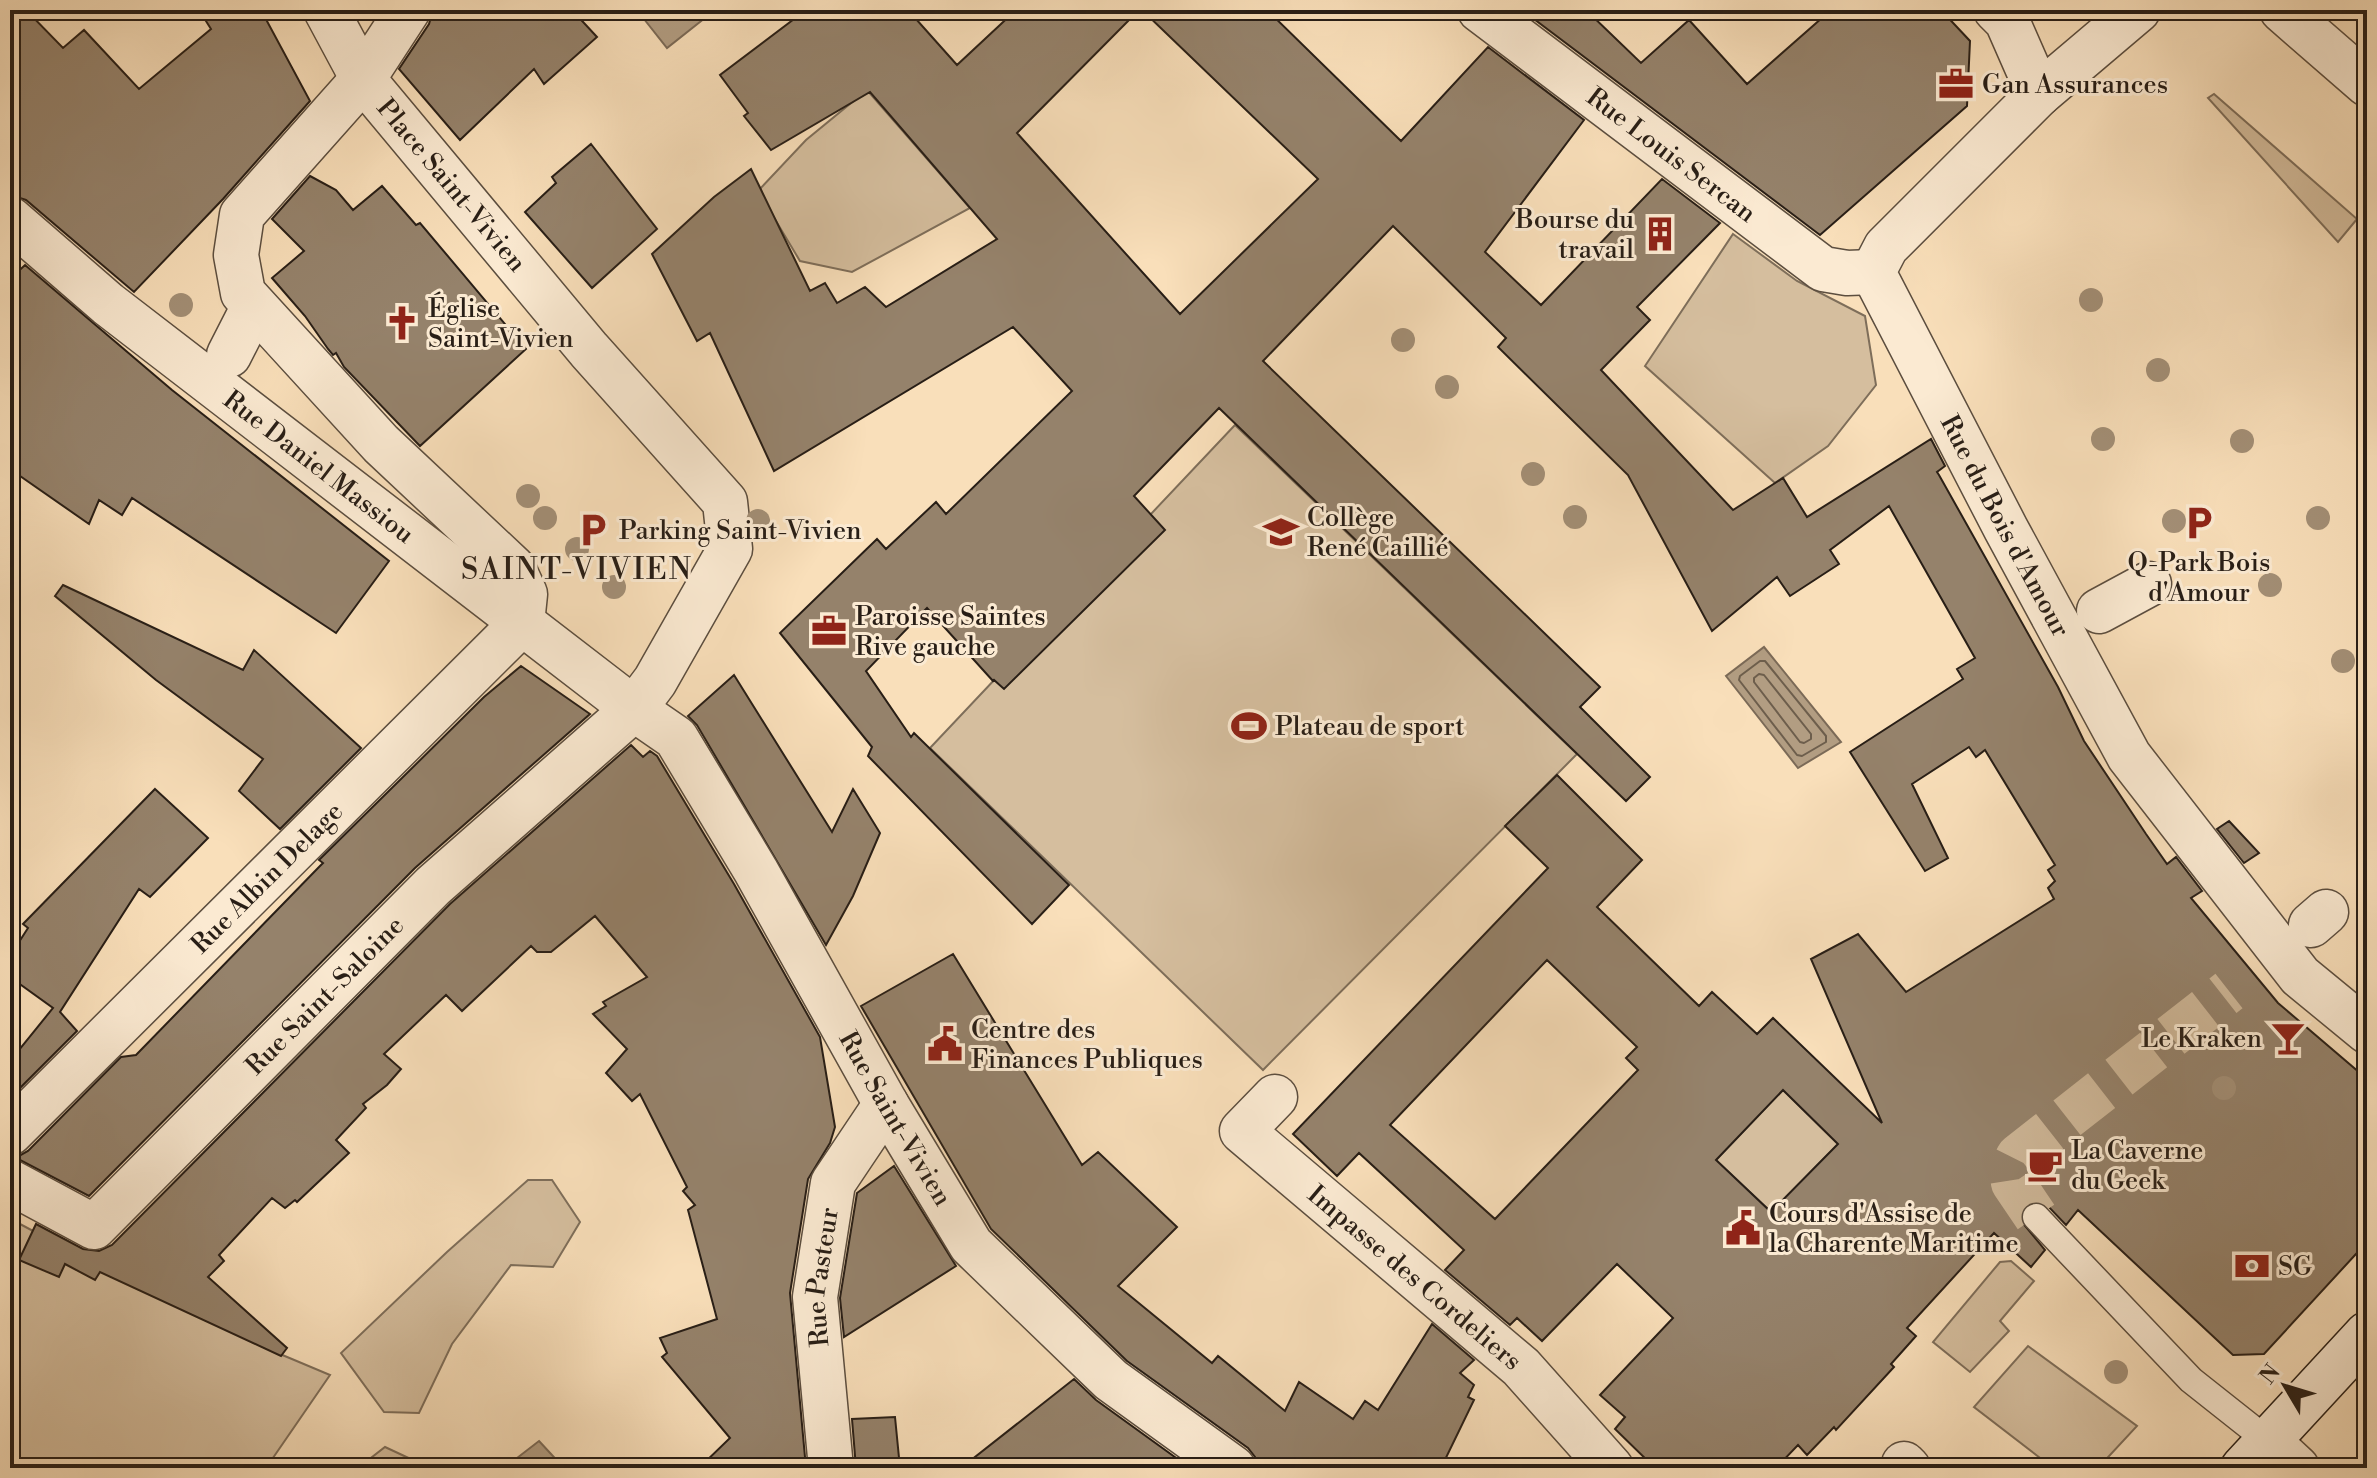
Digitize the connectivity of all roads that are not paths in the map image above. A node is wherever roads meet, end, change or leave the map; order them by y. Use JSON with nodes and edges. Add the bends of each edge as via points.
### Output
{"nodes":[{"id":1,"x":326,"y":10,"type":"edge"},
{"id":2,"x":408,"y":10,"type":"edge"},
{"id":3,"x":1480,"y":10,"type":"edge"},
{"id":4,"x":1996,"y":10,"type":"edge"},
{"id":5,"x":2138,"y":10,"type":"edge"},
{"id":6,"x":2282,"y":10,"type":"edge"},
{"id":7,"x":363,"y":79,"type":"junction"},
{"id":8,"x":2367,"y":84,"type":"edge"},
{"id":9,"x":2039,"y":94,"type":"junction"},
{"id":10,"x":10,"y":219,"type":"edge"},
{"id":11,"x":1873,"y":272,"type":"junction"},
{"id":12,"x":254,"y":306,"type":"junction"},
{"id":13,"x":229,"y":355,"type":"dead end"},
{"id":14,"x":2149,"y":584,"type":"dead end"},
{"id":15,"x":2078,"y":622,"type":"junction"},
{"id":16,"x":522,"y":623,"type":"junction"},
{"id":17,"x":634,"y":709,"type":"junction"},
{"id":18,"x":2367,"y":1031,"type":"edge"},
{"id":19,"x":1275,"y":1097,"type":"dead end"},
{"id":20,"x":886,"y":1104,"type":"junction"},
{"id":21,"x":10,"y":1133,"type":"edge"},
{"id":22,"x":10,"y":1182,"type":"edge"},
{"id":23,"x":2036,"y":1217,"type":"tunnel mouth"},
{"id":24,"x":2367,"y":1334,"type":"edge"},
{"id":25,"x":2269,"y":1459,"type":"edge"},
{"id":26,"x":831,"y":1468,"type":"edge"},
{"id":27,"x":1233,"y":1468,"type":"edge"},
{"id":28,"x":1611,"y":1468,"type":"edge"}],
"edges":[{"from":1,"to":7,"type":"street"},
{"from":2,"to":7,"type":"street"},
{"from":3,"to":11,"type":"street","name":"Rue Louis Sercan","via":[[1823,269]]},
{"from":4,"to":9,"type":"street","via":[[2007,21]]},
{"from":5,"to":9,"type":"street"},
{"from":6,"to":8,"type":"street"},
{"from":7,"to":12,"type":"street","name":"Place Saint-Vivien","via":[[242,215],[236,255],[243,293]]},
{"from":7,"to":17,"type":"street","name":"Place Saint-Vivien","via":[[589,350],[725,502],[730,549]]},
{"from":9,"to":11,"type":"street","via":[[1886,247]]},
{"from":10,"to":16,"type":"street","name":"Rue Daniel Massiou","via":[[108,304]]},
{"from":11,"to":15,"type":"street","name":"Rue du Bois d'Amour"},
{"from":12,"to":13,"type":"street"},
{"from":12,"to":16,"type":"street","name":"Place Saint-Vivien","via":[[381,444],[513,568],[525,594]]},
{"from":14,"to":15,"type":"street"},
{"from":15,"to":18,"type":"street","name":"Rue du Bois d'Amour","via":[[2129,756],[2292,940],[2300,976]]},
{"from":16,"to":17,"type":"street","name":"Rue Daniel Massiou"},
{"from":16,"to":21,"type":"street","name":"Rue Albin Delage"},
{"from":17,"to":20,"type":"street","name":"Rue Saint-Vivien","via":[[676,738]]},
{"from":17,"to":22,"type":"street","name":"Rue Saint-Saloine","via":[[433,886],[94,1227]]},
{"from":19,"to":28,"type":"street","name":"Impasse des Cordeliers","via":[[1242,1131],[1521,1367]]},
{"from":20,"to":26,"type":"street","name":"Rue Pasteur","via":[[833,1183],[830,1197],[815,1297]]},
{"from":20,"to":27,"type":"street","name":"Rue Saint-Vivien","via":[[971,1245],[1111,1380]]},
{"from":23,"to":25,"type":"lane"},
{"from":24,"to":25,"type":"street"}]}
